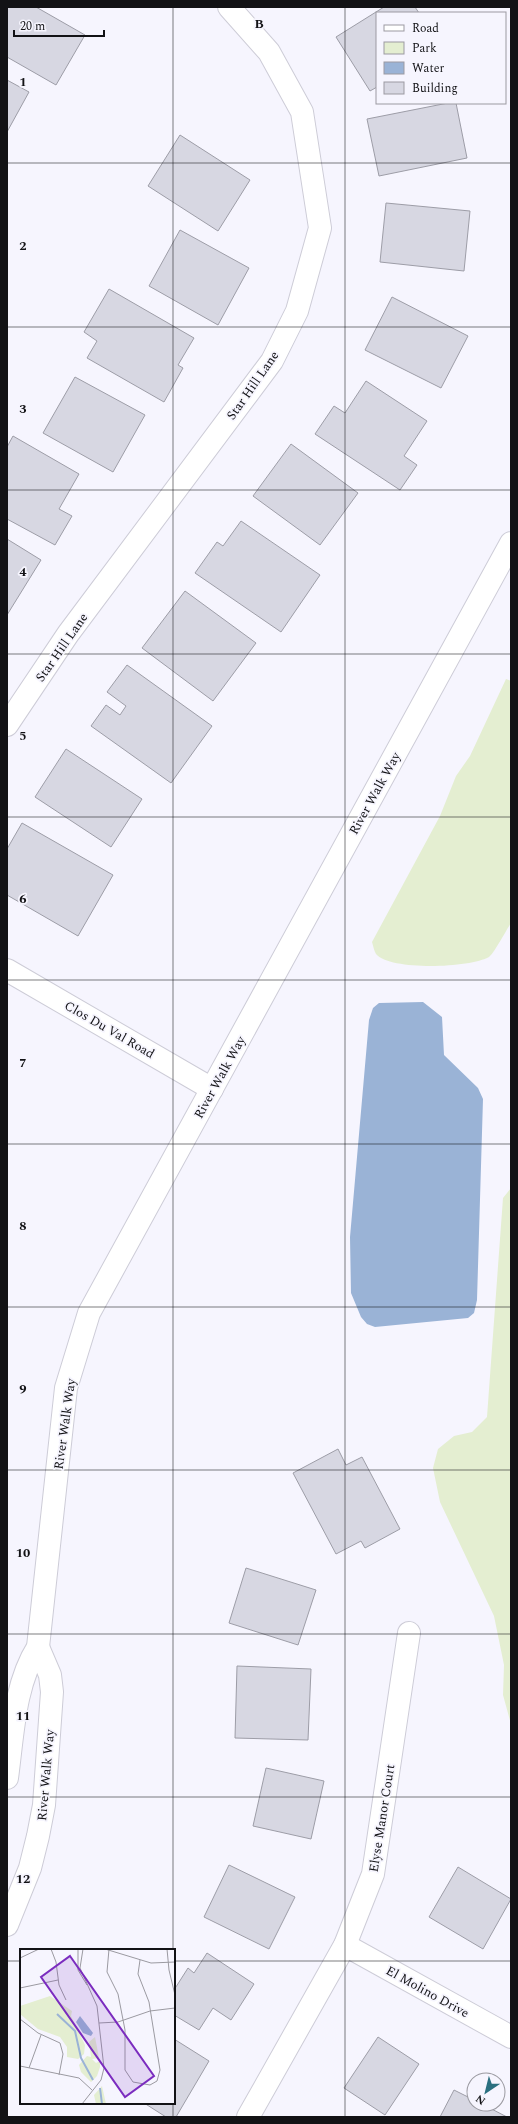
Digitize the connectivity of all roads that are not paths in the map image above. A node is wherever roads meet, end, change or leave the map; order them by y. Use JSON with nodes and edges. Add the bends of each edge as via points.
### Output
{"nodes":[{"id":1,"x":229,"y":7,"type":"edge"},
{"id":2,"x":511,"y":543,"type":"edge"},
{"id":3,"x":7,"y":725,"type":"edge"},
{"id":4,"x":7,"y":970,"type":"edge"},
{"id":5,"x":212,"y":1089,"type":"junction"},
{"id":6,"x":409,"y":1633,"type":"dead end"},
{"id":7,"x":38,"y":1647,"type":"junction"},
{"id":8,"x":7,"y":1778,"type":"edge"},
{"id":9,"x":7,"y":1925,"type":"edge"},
{"id":10,"x":345,"y":1945,"type":"junction"},
{"id":11,"x":511,"y":2037,"type":"edge"},
{"id":12,"x":248,"y":2117,"type":"edge"}],
"edges":[{"from":1,"to":3,"type":"street","name":"Star Hill Lane","via":[[268,52],[302,112],[320,228],[297,311],[272,361],[68,634]]},
{"from":2,"to":5,"type":"street","name":"River Walk Way"},
{"from":4,"to":5,"type":"street","name":"Clos Du Val Road"},
{"from":5,"to":7,"type":"street","name":"River Walk Way","via":[[89,1312],[66,1388]]},
{"from":6,"to":10,"type":"street","name":"Elyse Manor Court","via":[[374,1874]]},
{"from":7,"to":8,"type":"street","name":"River Walk Way","via":[[22,1680]]},
{"from":7,"to":9,"type":"street","name":"River Walk Way","via":[[50,1675],[52,1692],[44,1805],[30,1868]]},
{"from":10,"to":11,"type":"street","name":"El Molino Drive"},
{"from":10,"to":12,"type":"street","name":"Elyse Manor Court"}]}
